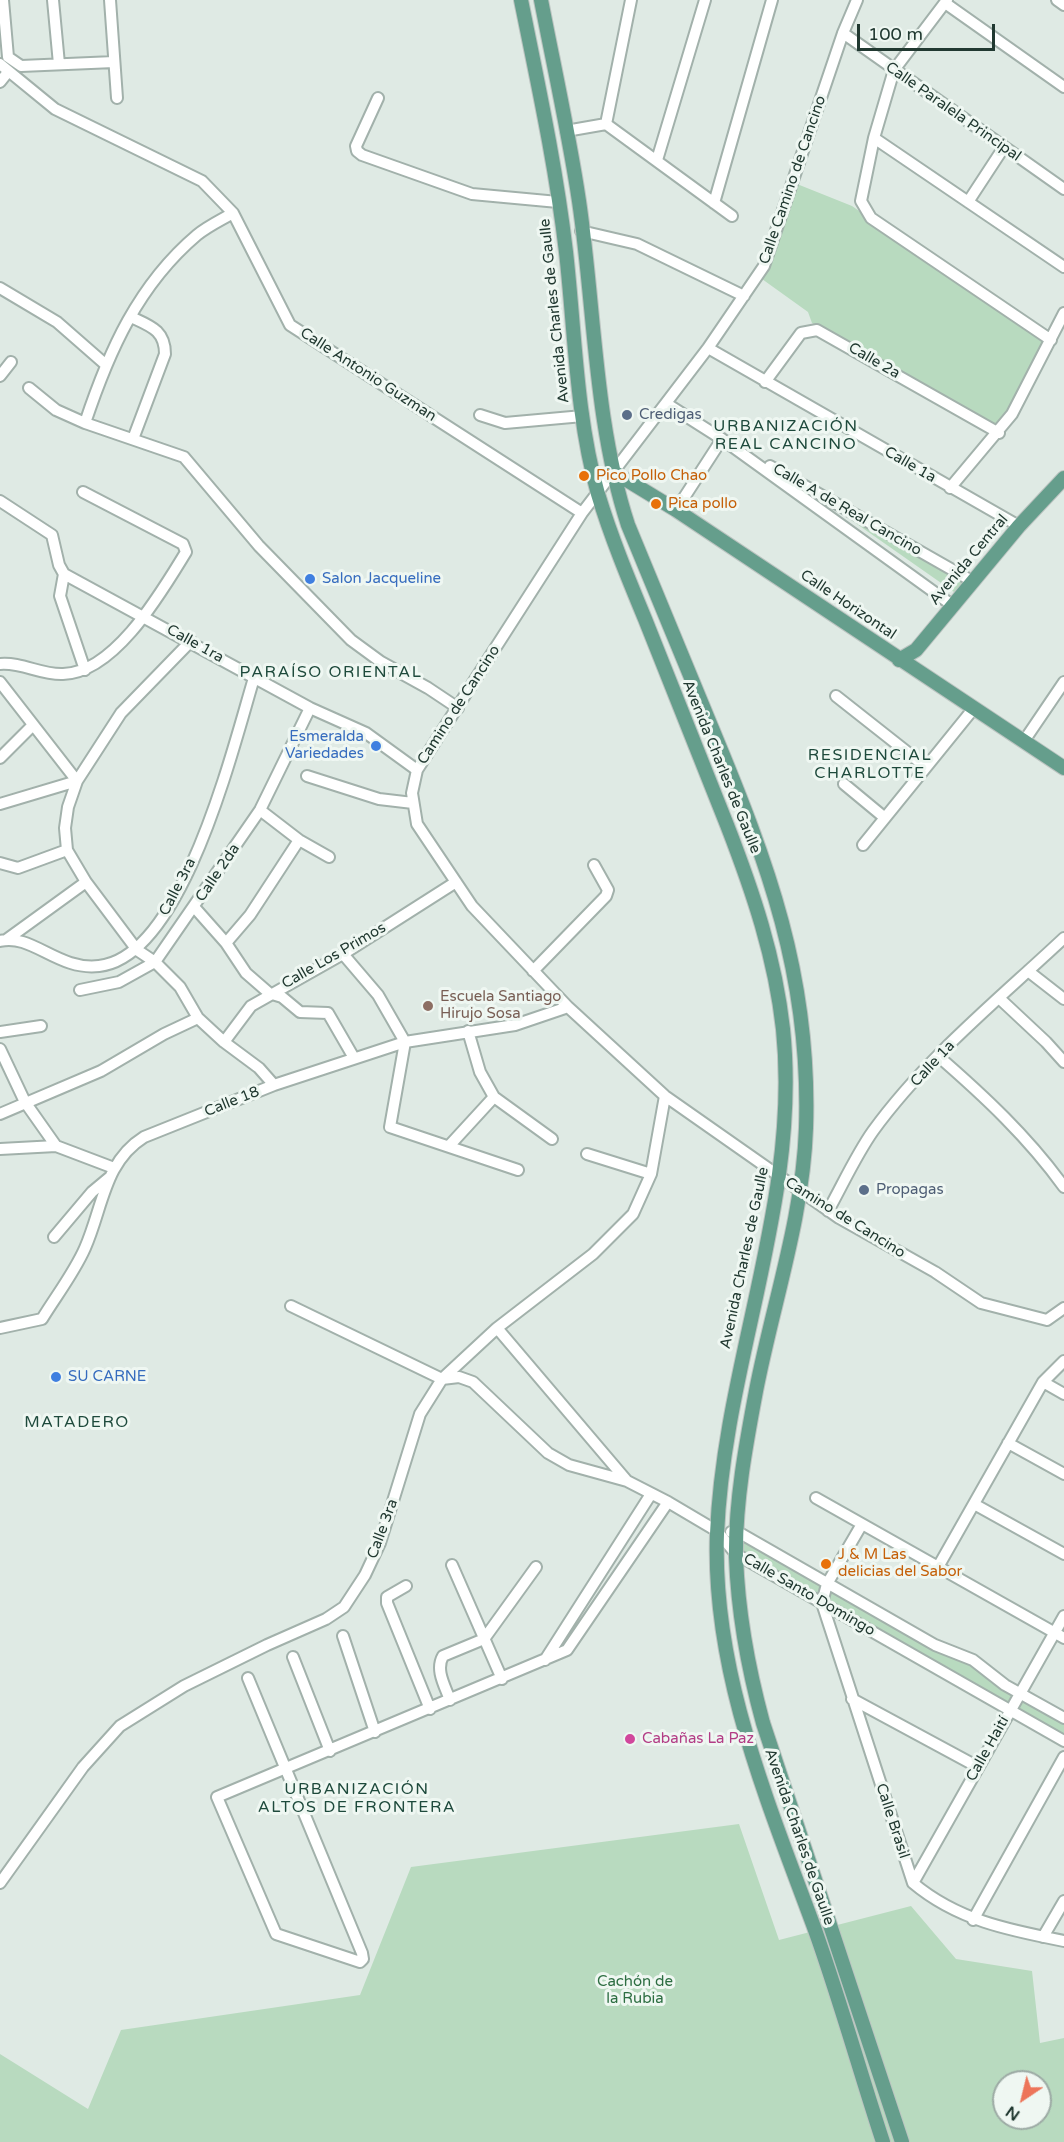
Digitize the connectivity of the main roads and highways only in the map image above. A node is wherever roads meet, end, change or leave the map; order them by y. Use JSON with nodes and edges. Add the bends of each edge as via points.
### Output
{"nodes":[{"id":1,"x":521,"y":0,"type":"edge"},
{"id":2,"x":541,"y":0,"type":"edge"},
{"id":3,"x":537,"y":80,"type":"junction"},
{"id":4,"x":559,"y":97,"type":"junction"},
{"id":5,"x":546,"y":121,"type":"junction"},
{"id":6,"x":566,"y":131,"type":"junction"},
{"id":7,"x":612,"y":471,"type":"junction"},
{"id":8,"x":1064,"y":478,"type":"edge"},
{"id":9,"x":899,"y":660,"type":"junction"},
{"id":10,"x":1064,"y":768,"type":"edge"},
{"id":11,"x":900,"y":2137,"type":"edge"},
{"id":12,"x":882,"y":2141,"type":"edge"}],
"edges":[{"from":1,"to":3,"type":"main road","name":"Avenida Charles de Gaulle"},
{"from":2,"to":4,"type":"main road","name":"Avenida Charles de Gaulle"},
{"from":3,"to":4,"type":"main road","via":[[546,86],[551,103],[555,104]]},
{"from":3,"to":5,"type":"main road","name":"Avenida Charles de Gaulle"},
{"from":4,"to":6,"type":"main road","name":"Avenida Charles de Gaulle"},
{"from":5,"to":6,"type":"main road","via":[[550,112],[556,113]]},
{"from":5,"to":12,"type":"main road","name":"Avenida Charles de Gaulle","via":[[583,416],[597,491],[741,860],[766,935],[783,1024],[787,1078],[781,1179],[734,1394],[717,1531],[718,1605],[732,1684]]},
{"from":6,"to":7,"type":"main road","name":"Avenida Charles de Gaulle","via":[[579,203]]},
{"from":7,"to":9,"type":"main road","name":"Calle Horizontal"},
{"from":7,"to":11,"type":"main road","name":"Avenida Charles de Gaulle","via":[[628,525],[754,829],[782,919],[798,993],[806,1124],[798,1213],[756,1389],[736,1554],[745,1644],[763,1723]]},
{"from":8,"to":9,"type":"main road","name":"Avenida Central","via":[[1018,526],[916,650]]},
{"from":9,"to":10,"type":"main road","name":"Calle Horizontal"}]}
